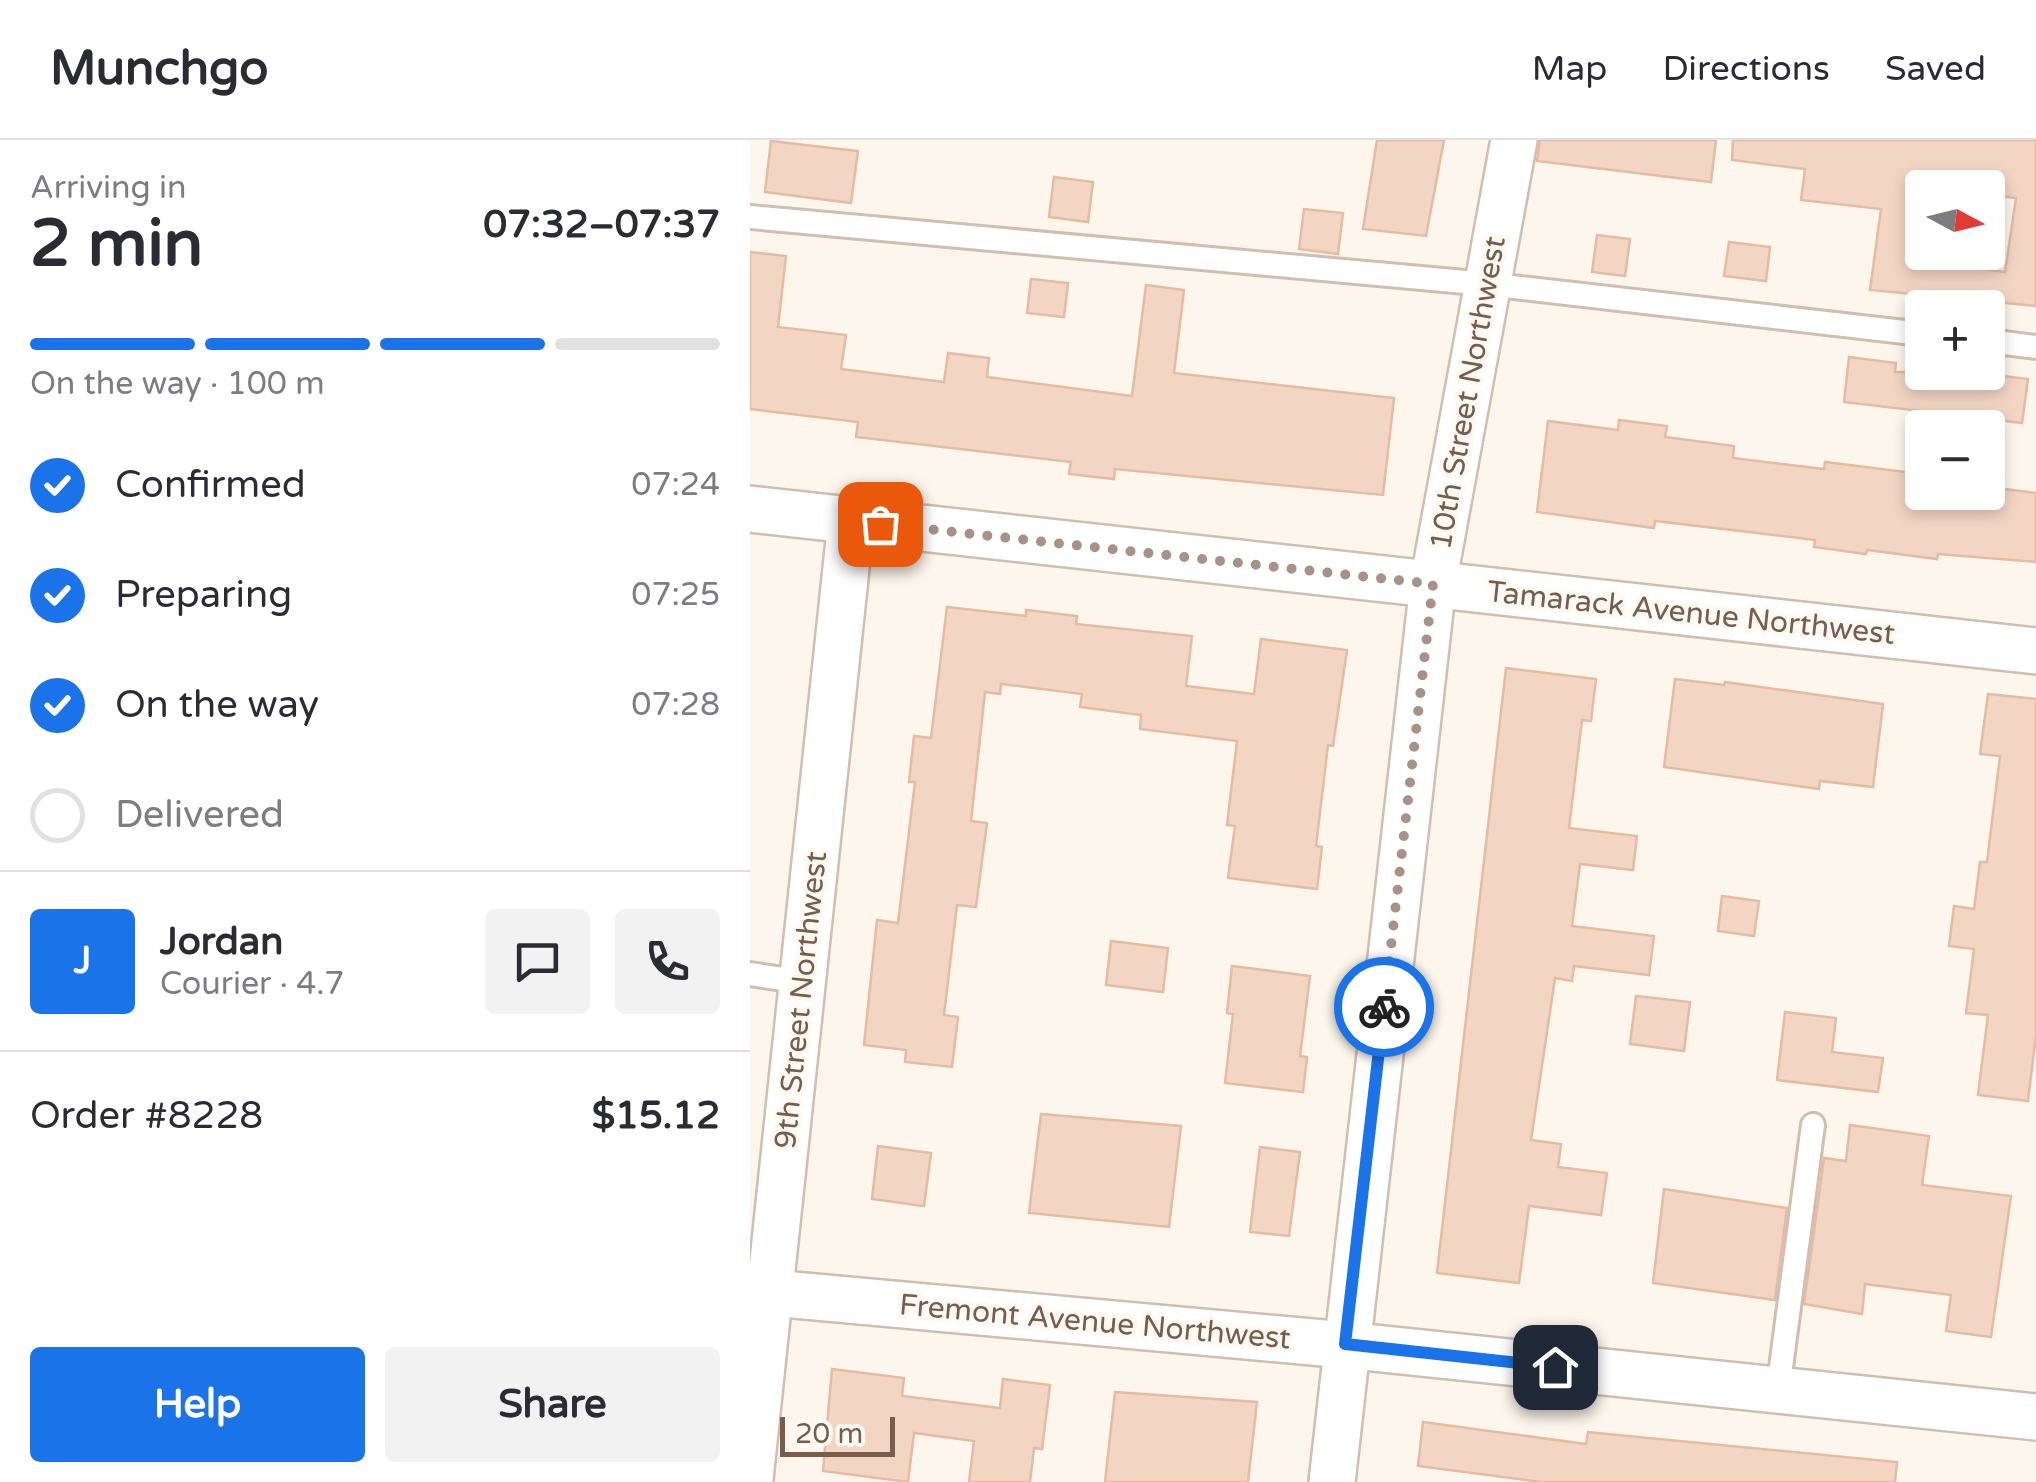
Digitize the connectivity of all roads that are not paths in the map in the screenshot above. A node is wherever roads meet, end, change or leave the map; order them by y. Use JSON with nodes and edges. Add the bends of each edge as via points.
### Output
{"nodes":[{"id":1,"x":1514,"y":140,"type":"edge"},
{"id":2,"x":750,"y":217,"type":"edge"},
{"id":3,"x":1488,"y":284,"type":"junction"},
{"id":4,"x":1905,"y":332,"type":"edge"},
{"id":5,"x":2005,"y":344,"type":"edge"},
{"id":6,"x":2036,"y":347,"type":"edge"},
{"id":7,"x":750,"y":510,"type":"edge"},
{"id":8,"x":851,"y":521,"type":"junction"},
{"id":9,"x":1433,"y":584,"type":"junction"},
{"id":10,"x":2036,"y":652,"type":"edge"},
{"id":11,"x":750,"y":974,"type":"edge"},
{"id":12,"x":803,"y":982,"type":"junction"},
{"id":13,"x":1813,"y":1125,"type":"dead end"},
{"id":14,"x":760,"y":1292,"type":"edge"},
{"id":15,"x":1345,"y":1344,"type":"junction"},
{"id":16,"x":1778,"y":1390,"type":"junction"},
{"id":17,"x":2036,"y":1417,"type":"edge"},
{"id":18,"x":750,"y":1478,"type":"edge"},
{"id":19,"x":1332,"y":1482,"type":"edge"}],
"edges":[{"from":1,"to":3,"type":"street","name":"10th Street Northwest"},
{"from":2,"to":3,"type":"lane"},
{"from":3,"to":4,"type":"lane"},
{"from":3,"to":9,"type":"street","name":"10th Street Northwest"},
{"from":5,"to":6,"type":"lane"},
{"from":7,"to":8,"type":"street","name":"Tamarack Avenue Northwest"},
{"from":8,"to":9,"type":"street","name":"Tamarack Avenue Northwest"},
{"from":8,"to":12,"type":"street","name":"9th Street Northwest"},
{"from":9,"to":10,"type":"street","name":"Tamarack Avenue Northwest"},
{"from":9,"to":15,"type":"street","name":"10th Street Northwest"},
{"from":11,"to":12,"type":"lane"},
{"from":12,"to":14,"type":"street","name":"9th Street Northwest"},
{"from":13,"to":16,"type":"lane"},
{"from":14,"to":15,"type":"street","name":"Fremont Avenue Northwest"},
{"from":14,"to":18,"type":"street","name":"9th Street Northwest"},
{"from":15,"to":16,"type":"street","name":"Fremont Avenue Northwest"},
{"from":15,"to":19,"type":"street","name":"10th Street Northwest"},
{"from":16,"to":17,"type":"street","name":"Fremont Avenue Northwest"}]}
